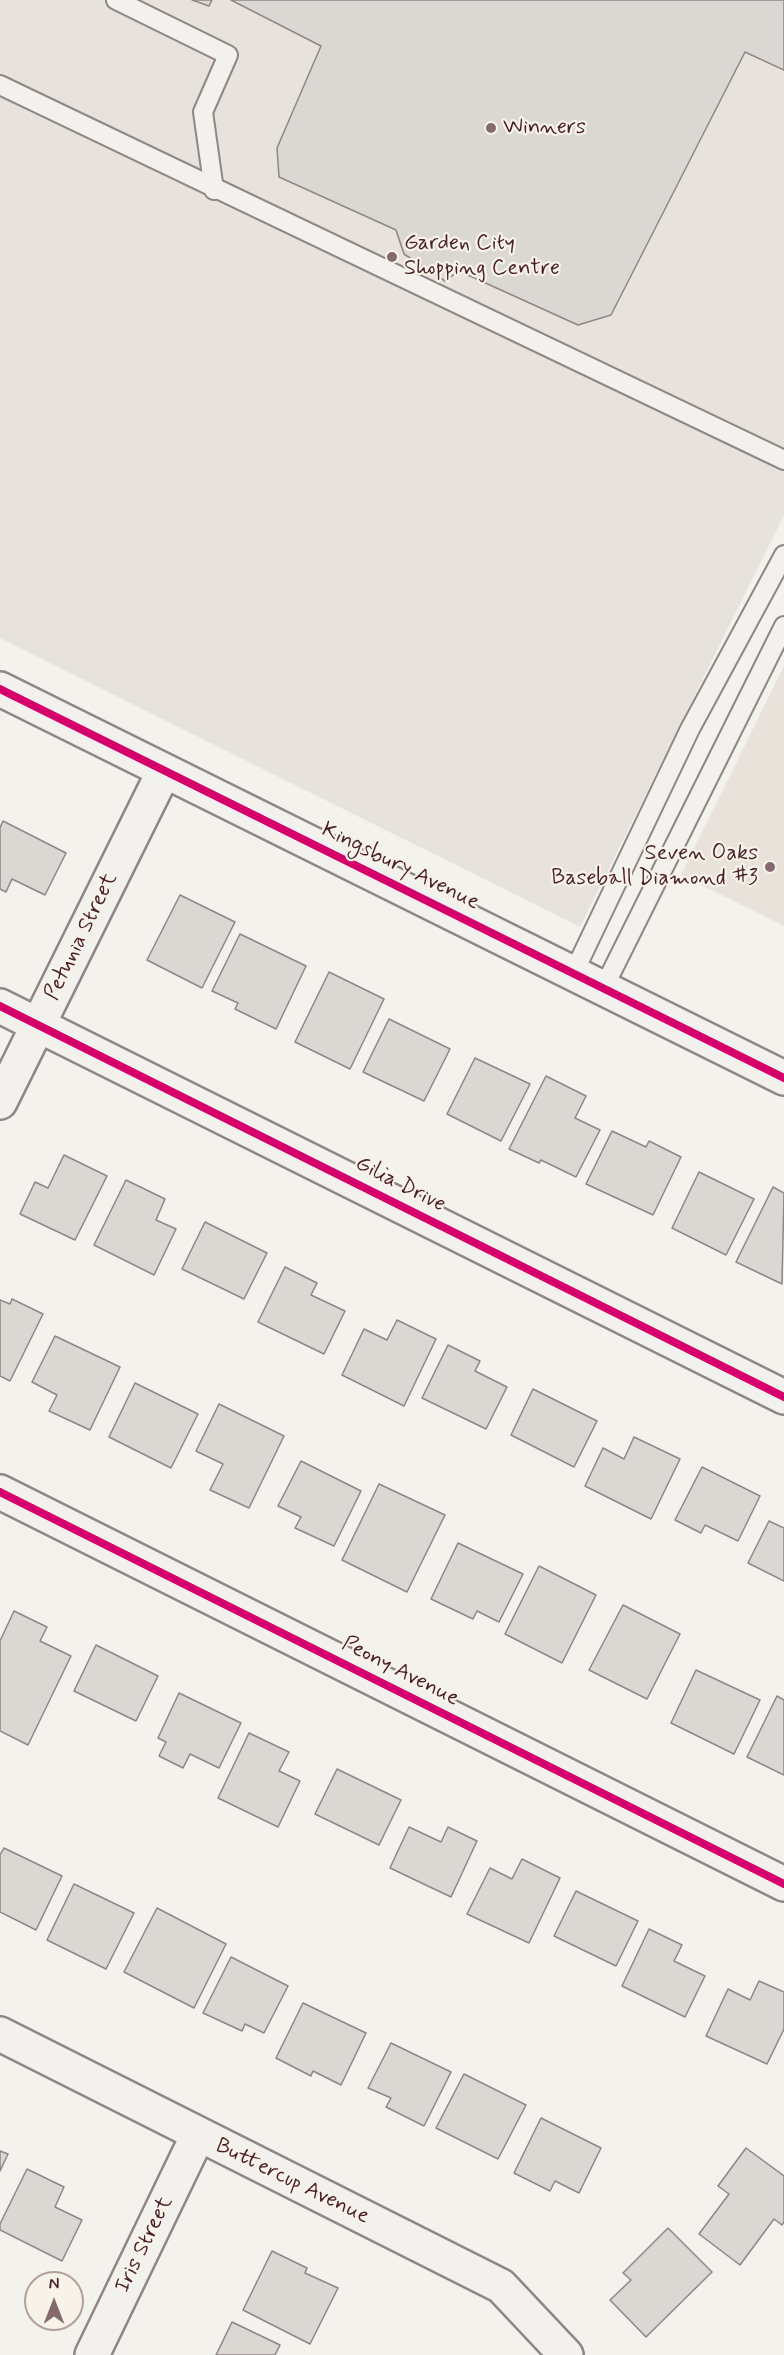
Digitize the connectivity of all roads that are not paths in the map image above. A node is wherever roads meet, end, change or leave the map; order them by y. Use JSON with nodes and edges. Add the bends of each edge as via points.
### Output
{"nodes":[{"id":1,"x":116,"y":0,"type":"edge"},
{"id":2,"x":0,"y":86,"type":"edge"},
{"id":3,"x":214,"y":190,"type":"junction"},
{"id":4,"x":784,"y":460,"type":"edge"},
{"id":5,"x":784,"y":555,"type":"edge"},
{"id":6,"x":784,"y":626,"type":"edge"},
{"id":7,"x":0,"y":689,"type":"edge"},
{"id":8,"x":164,"y":771,"type":"junction"},
{"id":9,"x":574,"y":972,"type":"junction"},
{"id":10,"x":604,"y":987,"type":"junction"},
{"id":11,"x":0,"y":1006,"type":"edge"},
{"id":12,"x":38,"y":1025,"type":"junction"},
{"id":13,"x":784,"y":1078,"type":"edge"},
{"id":14,"x":0,"y":1102,"type":"edge"},
{"id":15,"x":784,"y":1396,"type":"edge"},
{"id":16,"x":0,"y":1492,"type":"edge"},
{"id":17,"x":784,"y":1884,"type":"edge"},
{"id":18,"x":0,"y":2034,"type":"edge"},
{"id":19,"x":198,"y":2135,"type":"junction"},
{"id":20,"x":92,"y":2355,"type":"edge"},
{"id":21,"x":566,"y":2355,"type":"edge"}],
"edges":[{"from":1,"to":3,"type":"lane","via":[[228,55],[203,112]]},
{"from":2,"to":3,"type":"lane"},
{"from":3,"to":4,"type":"lane"},
{"from":5,"to":9,"type":"lane","via":[[690,729]]},
{"from":6,"to":10,"type":"lane"},
{"from":7,"to":8,"type":"street","name":"Kingsbury Avenue"},
{"from":8,"to":9,"type":"street","name":"Kingsbury Avenue"},
{"from":8,"to":12,"type":"street","name":"Petunia Street"},
{"from":9,"to":10,"type":"street","name":"Kingsbury Avenue"},
{"from":10,"to":13,"type":"street","name":"Kingsbury Avenue"},
{"from":11,"to":12,"type":"street","name":"Gilia Drive"},
{"from":12,"to":14,"type":"street","name":"Petunia Street"},
{"from":12,"to":15,"type":"street","name":"Gilia Drive"},
{"from":16,"to":17,"type":"street","name":"Peony Avenue"},
{"from":18,"to":19,"type":"street","name":"Buttercup Avenue"},
{"from":19,"to":20,"type":"street","name":"Iris Street"},
{"from":19,"to":21,"type":"street","name":"Buttercup Avenue","via":[[501,2286]]}]}
